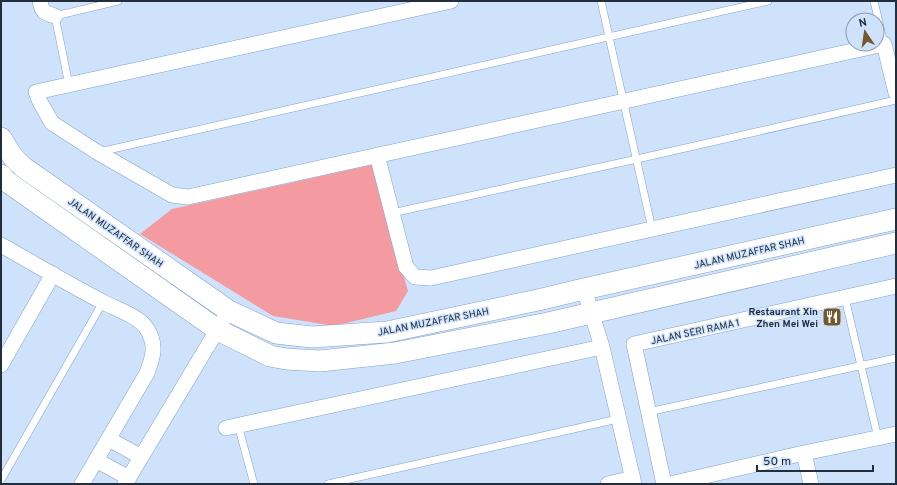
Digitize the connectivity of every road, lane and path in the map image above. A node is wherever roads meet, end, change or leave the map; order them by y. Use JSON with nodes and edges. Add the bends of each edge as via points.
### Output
{"nodes":[{"id":1,"x":40,"y":1,"type":"edge"},
{"id":2,"x":118,"y":1,"type":"edge"},
{"id":3,"x":451,"y":1,"type":"edge"},
{"id":4,"x":601,"y":1,"type":"edge"},
{"id":5,"x":768,"y":1,"type":"edge"},
{"id":6,"x":874,"y":1,"type":"edge"},
{"id":7,"x":877,"y":12,"type":"edge"},
{"id":8,"x":55,"y":16,"type":"junction"},
{"id":9,"x":609,"y":37,"type":"junction"},
{"id":10,"x":885,"y":48,"type":"edge"},
{"id":11,"x":848,"y":52,"type":"edge"},
{"id":12,"x":69,"y":85,"type":"junction"},
{"id":13,"x":896,"y":93,"type":"edge"},
{"id":14,"x":896,"y":100,"type":"edge"},
{"id":15,"x":624,"y":101,"type":"junction"},
{"id":16,"x":1,"y":138,"type":"edge"},
{"id":17,"x":97,"y":152,"type":"junction"},
{"id":18,"x":377,"y":155,"type":"junction"},
{"id":19,"x":637,"y":159,"type":"junction"},
{"id":20,"x":1,"y":175,"type":"edge"},
{"id":21,"x":896,"y":175,"type":"edge"},
{"id":22,"x":392,"y":213,"type":"junction"},
{"id":23,"x":896,"y":220,"type":"edge"},
{"id":24,"x":652,"y":229,"type":"junction"},
{"id":25,"x":896,"y":243,"type":"edge"},
{"id":26,"x":1,"y":244,"type":"edge"},
{"id":27,"x":53,"y":274,"type":"junction"},
{"id":28,"x":896,"y":286,"type":"edge"},
{"id":29,"x":584,"y":289,"type":"junction"},
{"id":30,"x":845,"y":298,"type":"junction"},
{"id":31,"x":103,"y":302,"type":"junction"},
{"id":32,"x":228,"y":311,"type":"junction"},
{"id":33,"x":591,"y":313,"type":"junction"},
{"id":34,"x":218,"y":330,"type":"junction"},
{"id":35,"x":602,"y":347,"type":"junction"},
{"id":36,"x":896,"y":358,"type":"edge"},
{"id":37,"x":1,"y":365,"type":"edge"},
{"id":38,"x":861,"y":366,"type":"junction"},
{"id":39,"x":648,"y":412,"type":"junction"},
{"id":40,"x":618,"y":419,"type":"junction"},
{"id":41,"x":232,"y":427,"type":"joint"},
{"id":42,"x":896,"y":434,"type":"edge"},
{"id":43,"x":878,"y":438,"type":"junction"},
{"id":44,"x":109,"y":439,"type":"junction"},
{"id":45,"x":804,"y":453,"type":"junction"},
{"id":46,"x":141,"y":457,"type":"junction"},
{"id":47,"x":96,"y":460,"type":"junction"},
{"id":48,"x":1,"y":480,"type":"edge"},
{"id":49,"x":127,"y":481,"type":"edge"},
{"id":50,"x":634,"y":481,"type":"edge"},
{"id":51,"x":82,"y":484,"type":"edge"},
{"id":52,"x":254,"y":484,"type":"edge"},
{"id":53,"x":328,"y":484,"type":"edge"},
{"id":54,"x":608,"y":484,"type":"edge"},
{"id":55,"x":664,"y":484,"type":"edge"},
{"id":56,"x":670,"y":484,"type":"edge"},
{"id":57,"x":811,"y":484,"type":"edge"}],
"edges":[{"from":1,"to":8,"type":"street","via":[[42,10]]},
{"from":2,"to":8,"type":"lane"},
{"from":3,"to":12,"type":"street"},
{"from":4,"to":9,"type":"lane"},
{"from":5,"to":9,"type":"lane"},
{"from":6,"to":7,"type":"lane"},
{"from":8,"to":12,"type":"lane"},
{"from":9,"to":15,"type":"lane"},
{"from":9,"to":17,"type":"lane"},
{"from":10,"to":13,"type":"street"},
{"from":11,"to":15,"type":"street"},
{"from":12,"to":17,"type":"street","via":[[36,92],[52,123]]},
{"from":14,"to":19,"type":"lane"},
{"from":15,"to":18,"type":"street"},
{"from":15,"to":19,"type":"lane"},
{"from":16,"to":32,"type":"main road","name":"JALAN MUZAFFAR SHAH","via":[[23,167]]},
{"from":17,"to":18,"type":"street","via":[[172,195],[188,196]]},
{"from":18,"to":22,"type":"street"},
{"from":19,"to":22,"type":"lane"},
{"from":19,"to":24,"type":"lane"},
{"from":20,"to":34,"type":"main road","name":"JALAN MUZAFFAR SHAH"},
{"from":21,"to":24,"type":"street"},
{"from":22,"to":24,"type":"street","via":[[406,267],[415,276],[431,278]]},
{"from":23,"to":29,"type":"main road","name":"JALAN MUZAFFAR SHAH"},
{"from":25,"to":33,"type":"main road","name":"JALAN MUZAFFAR SHAH"},
{"from":26,"to":27,"type":"street"},
{"from":27,"to":31,"type":"street"},
{"from":27,"to":37,"type":"street"},
{"from":28,"to":30,"type":"street","name":"JALAN SERI RAMA 1"},
{"from":29,"to":32,"type":"main road","name":"JALAN MUZAFFAR SHAH","via":[[387,332],[312,337],[276,333]]},
{"from":29,"to":33,"type":"street"},
{"from":30,"to":38,"type":"lane"},
{"from":30,"to":39,"type":"street","name":"JALAN SERI RAMA 1","via":[[634,344]]},
{"from":31,"to":44,"type":"street","via":[[137,320],[146,328],[154,348],[147,373]]},
{"from":31,"to":48,"type":"lane"},
{"from":32,"to":34,"type":"street"},
{"from":33,"to":34,"type":"main road","name":"JALAN MUZAFFAR SHAH","via":[[395,353],[320,361],[270,356]]},
{"from":33,"to":35,"type":"street"},
{"from":34,"to":46,"type":"street"},
{"from":35,"to":40,"type":"street"},
{"from":35,"to":41,"type":"street"},
{"from":36,"to":38,"type":"lane"},
{"from":38,"to":39,"type":"lane"},
{"from":38,"to":43,"type":"lane"},
{"from":39,"to":55,"type":"street"},
{"from":40,"to":50,"type":"street"},
{"from":40,"to":53,"type":"lane"},
{"from":41,"to":52,"type":"lane"},
{"from":42,"to":43,"type":"street"},
{"from":43,"to":45,"type":"street"},
{"from":44,"to":46,"type":"street"},
{"from":44,"to":47,"type":"street"},
{"from":45,"to":56,"type":"street"},
{"from":45,"to":57,"type":"street"},
{"from":46,"to":49,"type":"street"},
{"from":47,"to":49,"type":"street"},
{"from":47,"to":51,"type":"street"},
{"from":50,"to":54,"type":"street"}]}
